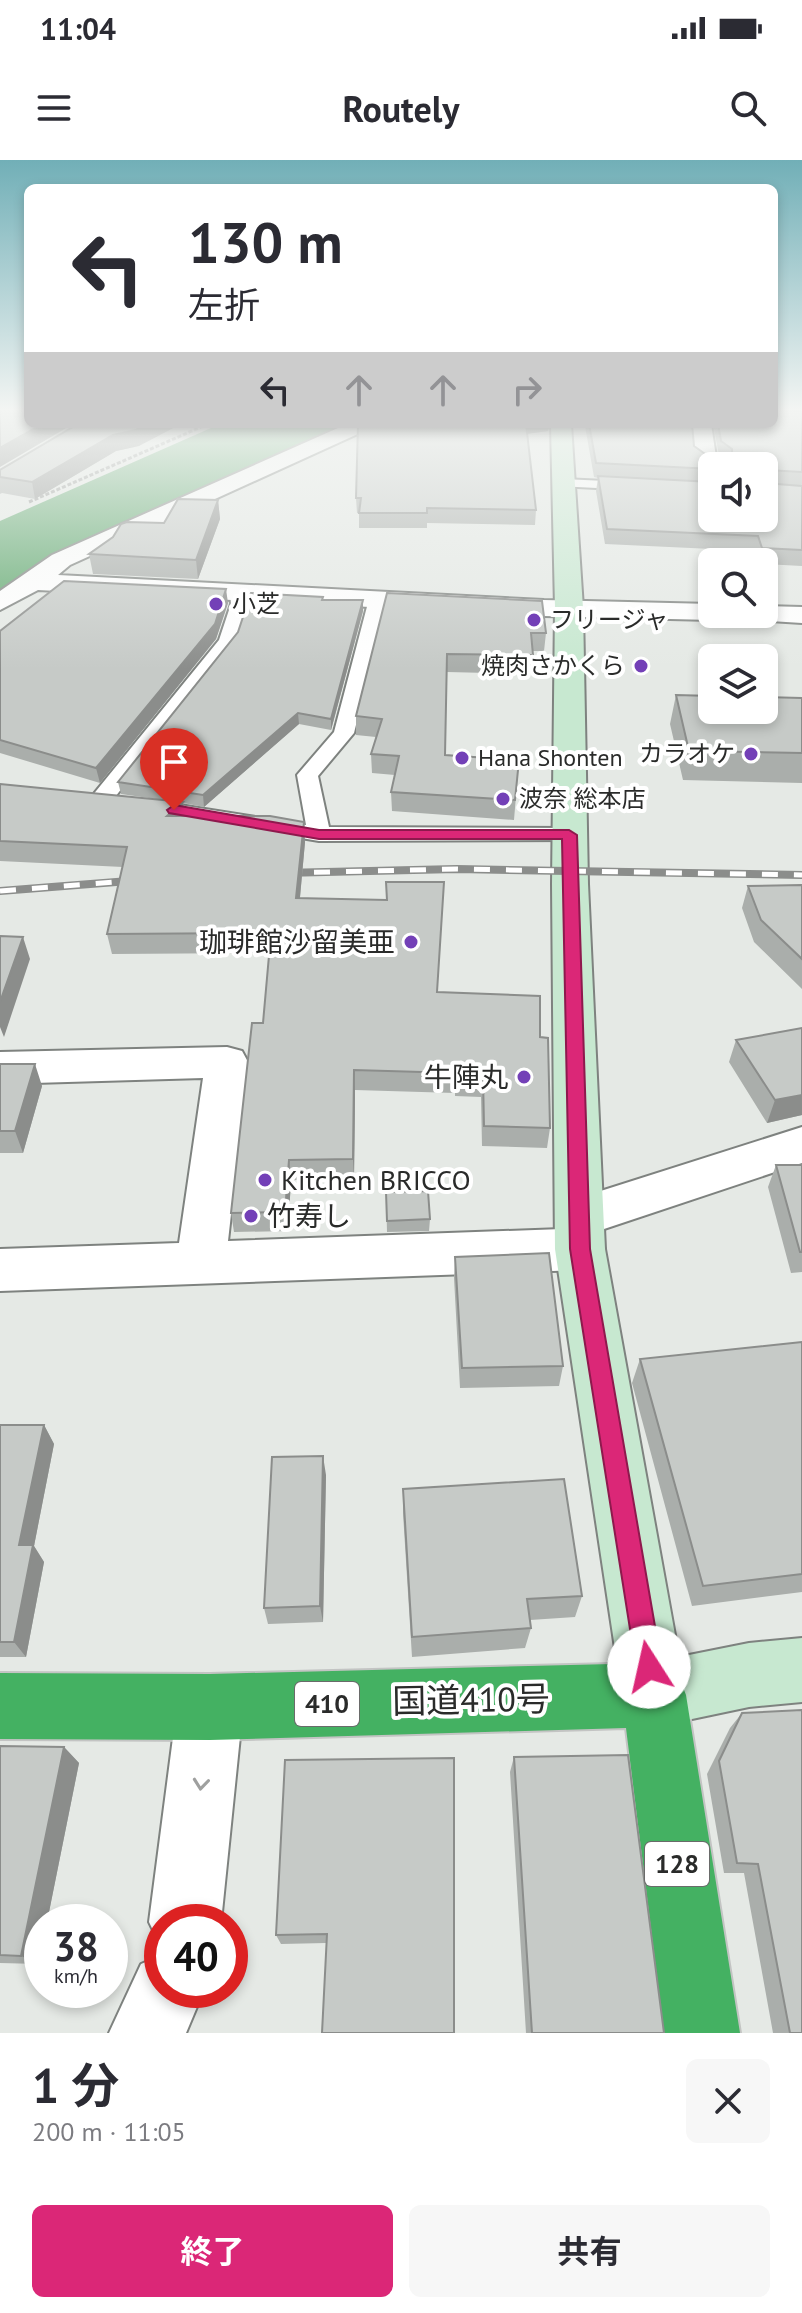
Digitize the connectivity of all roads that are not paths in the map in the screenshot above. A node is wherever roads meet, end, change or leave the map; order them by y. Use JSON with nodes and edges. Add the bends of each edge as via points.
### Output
{"nodes":[{"id":1,"x":207,"y":494,"type":"edge"},
{"id":2,"x":564,"y":494,"type":"edge"},
{"id":3,"x":33,"y":582,"type":"junction"},
{"id":4,"x":238,"y":592,"type":"junction"},
{"id":5,"x":378,"y":599,"type":"junction"},
{"id":6,"x":0,"y":602,"type":"edge"},
{"id":7,"x":569,"y":608,"type":"junction"},
{"id":8,"x":698,"y":612,"type":"edge"},
{"id":9,"x":778,"y":614,"type":"edge"},
{"id":10,"x":802,"y":615,"type":"edge"},
{"id":11,"x":75,"y":801,"type":"edge"},
{"id":12,"x":100,"y":801,"type":"junction"},
{"id":13,"x":319,"y":834,"type":"junction"},
{"id":14,"x":569,"y":835,"type":"junction"},
{"id":15,"x":0,"y":1068,"type":"edge"},
{"id":16,"x":802,"y":1145,"type":"edge"},
{"id":17,"x":580,"y":1233,"type":"junction"},
{"id":18,"x":201,"y":1263,"type":"junction"},
{"id":19,"x":0,"y":1270,"type":"edge"},
{"id":20,"x":802,"y":1670,"type":"edge"},
{"id":21,"x":654,"y":1695,"type":"junction"},
{"id":22,"x":0,"y":1706,"type":"edge"},
{"id":23,"x":210,"y":1707,"type":"junction"},
{"id":24,"x":187,"y":1904,"type":"edge"},
{"id":25,"x":159,"y":2008,"type":"edge"},
{"id":26,"x":147,"y":2033,"type":"edge"},
{"id":27,"x":702,"y":2033,"type":"edge"}],
"edges":[{"from":1,"to":3,"type":"street","via":[[61,560]]},
{"from":2,"to":7,"type":"street"},
{"from":3,"to":4,"type":"street"},
{"from":3,"to":6,"type":"street"},
{"from":4,"to":5,"type":"street"},
{"from":4,"to":12,"type":"lane","via":[[240,604],[228,641]]},
{"from":5,"to":7,"type":"street"},
{"from":5,"to":13,"type":"lane","via":[[344,733],[307,775]]},
{"from":7,"to":8,"type":"street"},
{"from":7,"to":14,"type":"street"},
{"from":9,"to":10,"type":"street"},
{"from":11,"to":12,"type":"lane"},
{"from":12,"to":13,"type":"lane"},
{"from":13,"to":14,"type":"lane"},
{"from":14,"to":17,"type":"street"},
{"from":15,"to":18,"type":"street","via":[[227,1062]]},
{"from":16,"to":17,"type":"street"},
{"from":17,"to":18,"type":"street"},
{"from":17,"to":21,"type":"street"},
{"from":18,"to":19,"type":"street"},
{"from":20,"to":21,"type":"street"},
{"from":21,"to":23,"type":"highway","name":"国道410号","number":"410"},
{"from":21,"to":27,"type":"highway","number":"128"},
{"from":22,"to":23,"type":"highway","name":"国道410号","number":"410"},
{"from":23,"to":24,"type":"street","one_way":true},
{"from":25,"to":26,"type":"street"}]}
